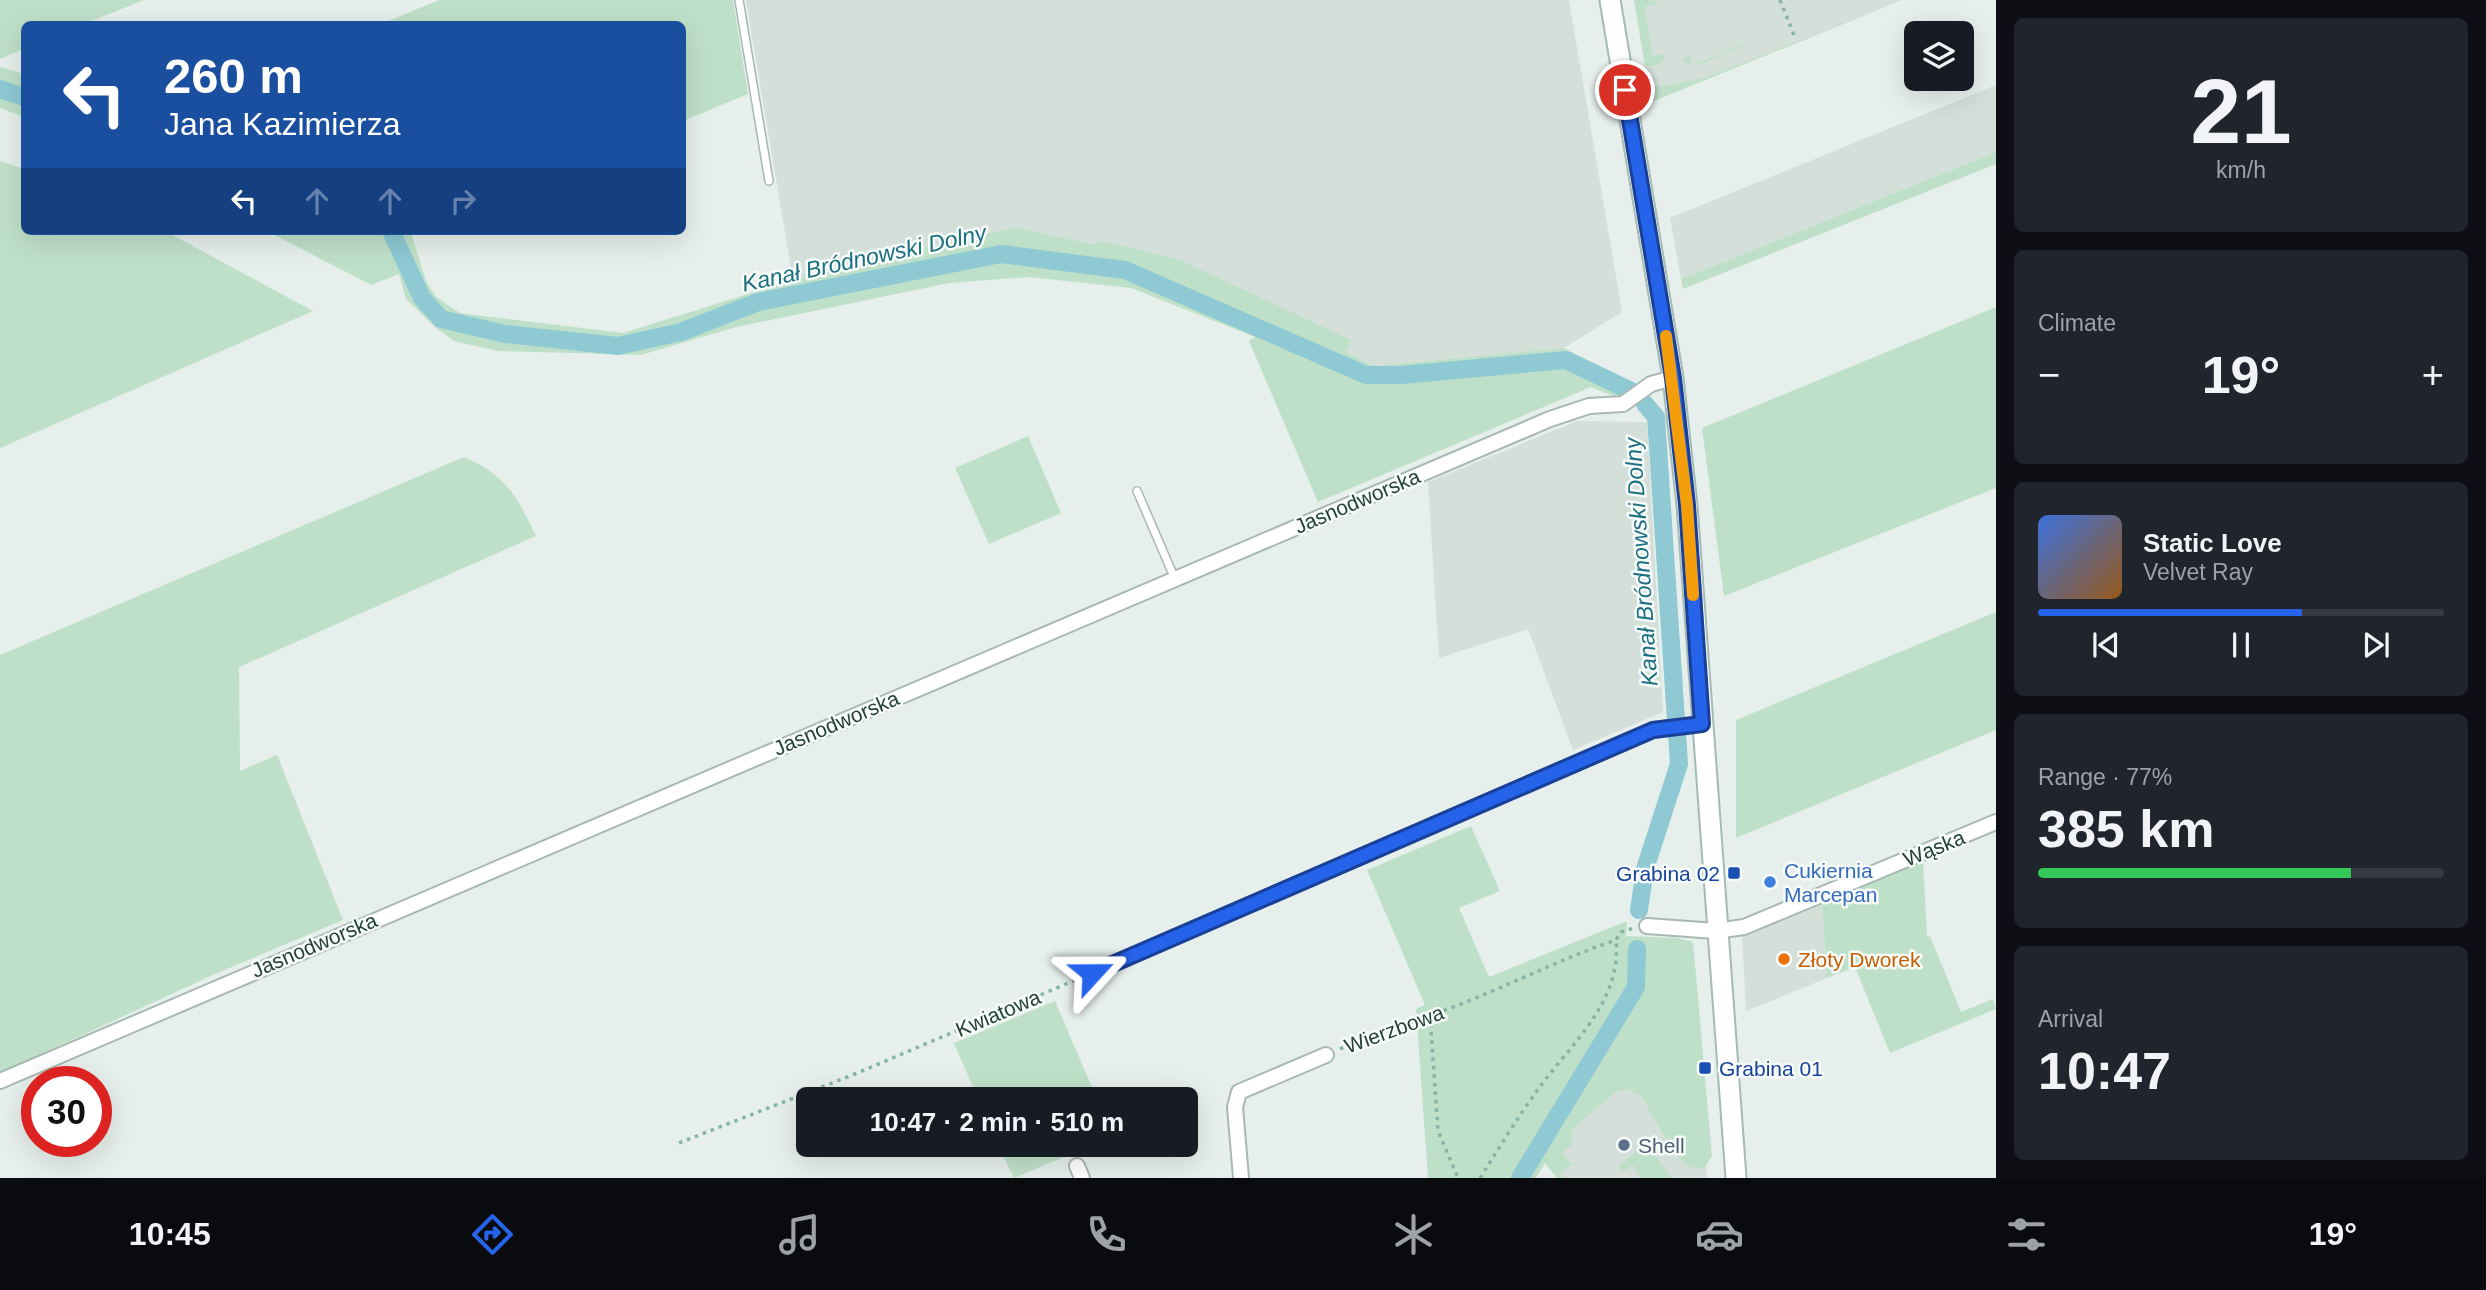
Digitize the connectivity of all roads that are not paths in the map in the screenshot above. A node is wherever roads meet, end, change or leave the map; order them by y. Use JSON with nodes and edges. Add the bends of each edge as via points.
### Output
{"nodes":[{"id":1,"x":739,"y":0,"type":"edge"},
{"id":2,"x":1610,"y":0,"type":"edge"},
{"id":3,"x":769,"y":181,"type":"dead end"},
{"id":4,"x":1673,"y":378,"type":"junction"},
{"id":5,"x":1137,"y":491,"type":"dead end"},
{"id":6,"x":1175,"y":579,"type":"junction"},
{"id":7,"x":1702,"y":724,"type":"junction"},
{"id":8,"x":1996,"y":822,"type":"edge"},
{"id":9,"x":1647,"y":926,"type":"dead end"},
{"id":10,"x":1716,"y":931,"type":"junction"},
{"id":11,"x":1092,"y":973,"type":"road end"},
{"id":12,"x":1326,"y":1055,"type":"road end"},
{"id":13,"x":0,"y":1081,"type":"edge"},
{"id":14,"x":1241,"y":1178,"type":"edge"},
{"id":15,"x":1735,"y":1178,"type":"edge"}],
"edges":[{"from":1,"to":3,"type":"lane"},
{"from":2,"to":4,"type":"main road"},
{"from":4,"to":6,"type":"street","name":"Jasnodworska","via":[[1651,384],[1623,404],[1589,406],[1550,419]]},
{"from":4,"to":7,"type":"main road"},
{"from":5,"to":6,"type":"lane"},
{"from":6,"to":13,"type":"street","name":"Jasnodworska"},
{"from":7,"to":10,"type":"main road"},
{"from":7,"to":11,"type":"street","via":[[1653,730]]},
{"from":8,"to":10,"type":"street","name":"Wąska","via":[[1744,927]]},
{"from":9,"to":10,"type":"street"},
{"from":10,"to":15,"type":"main road"},
{"from":12,"to":14,"type":"street","name":"Wierzbowa","via":[[1239,1092],[1235,1107]]}]}
